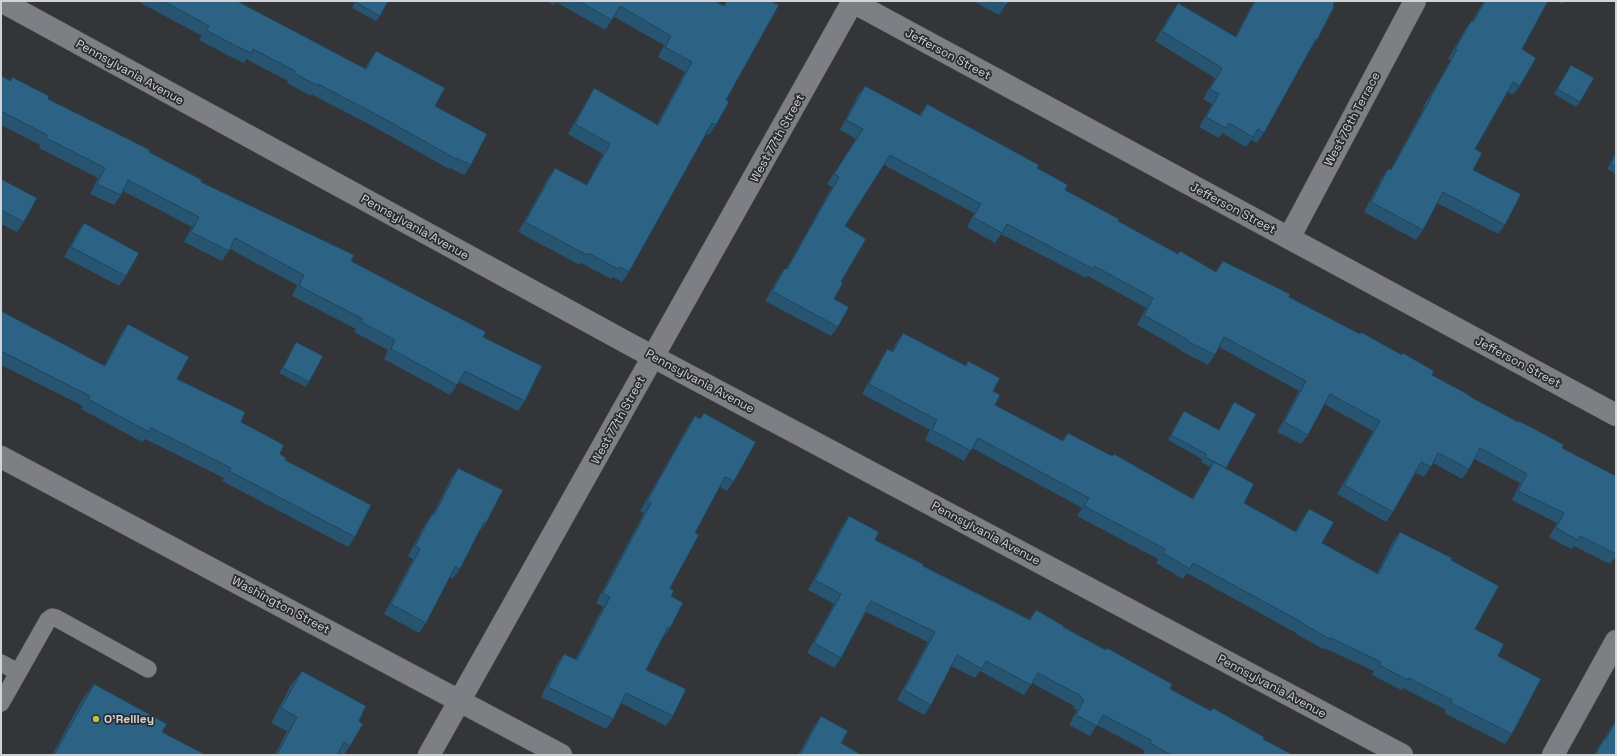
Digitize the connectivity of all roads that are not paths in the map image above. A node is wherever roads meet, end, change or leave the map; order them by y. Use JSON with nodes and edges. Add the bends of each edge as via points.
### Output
{"nodes":[{"id":1,"x":1,"y":1,"type":"edge"},
{"id":2,"x":852,"y":1,"type":"edge"},
{"id":3,"x":1415,"y":1,"type":"edge"},
{"id":4,"x":1289,"y":238,"type":"junction"},
{"id":5,"x":654,"y":357,"type":"junction"},
{"id":6,"x":1616,"y":415,"type":"edge"},
{"id":7,"x":1,"y":457,"type":"edge"},
{"id":8,"x":1616,"y":641,"type":"edge"},
{"id":9,"x":1,"y":663,"type":"edge"},
{"id":10,"x":148,"y":669,"type":"dead end"},
{"id":11,"x":18,"y":672,"type":"junction"},
{"id":12,"x":461,"y":700,"type":"junction"},
{"id":13,"x":1,"y":703,"type":"edge"},
{"id":14,"x":430,"y":755,"type":"edge"},
{"id":15,"x":561,"y":755,"type":"edge"},
{"id":16,"x":1402,"y":755,"type":"edge"},
{"id":17,"x":1553,"y":755,"type":"edge"}],
"edges":[{"from":1,"to":5,"type":"street","name":"Pennsylvania Avenue"},
{"from":2,"to":4,"type":"street","name":"Jefferson Street"},
{"from":2,"to":5,"type":"street","name":"West 77th Street"},
{"from":3,"to":4,"type":"street","name":"West 76th Terrace"},
{"from":4,"to":6,"type":"street","name":"Jefferson Street"},
{"from":5,"to":12,"type":"street","name":"West 77th Street"},
{"from":5,"to":16,"type":"street","name":"Pennsylvania Avenue"},
{"from":7,"to":12,"type":"street","name":"Washington Street"},
{"from":8,"to":17,"type":"street"},
{"from":9,"to":11,"type":"lane"},
{"from":10,"to":11,"type":"lane","via":[[52,617]]},
{"from":11,"to":13,"type":"lane"},
{"from":12,"to":14,"type":"street","name":"West 77th Street"},
{"from":12,"to":15,"type":"street","name":"Washington Street"}]}
